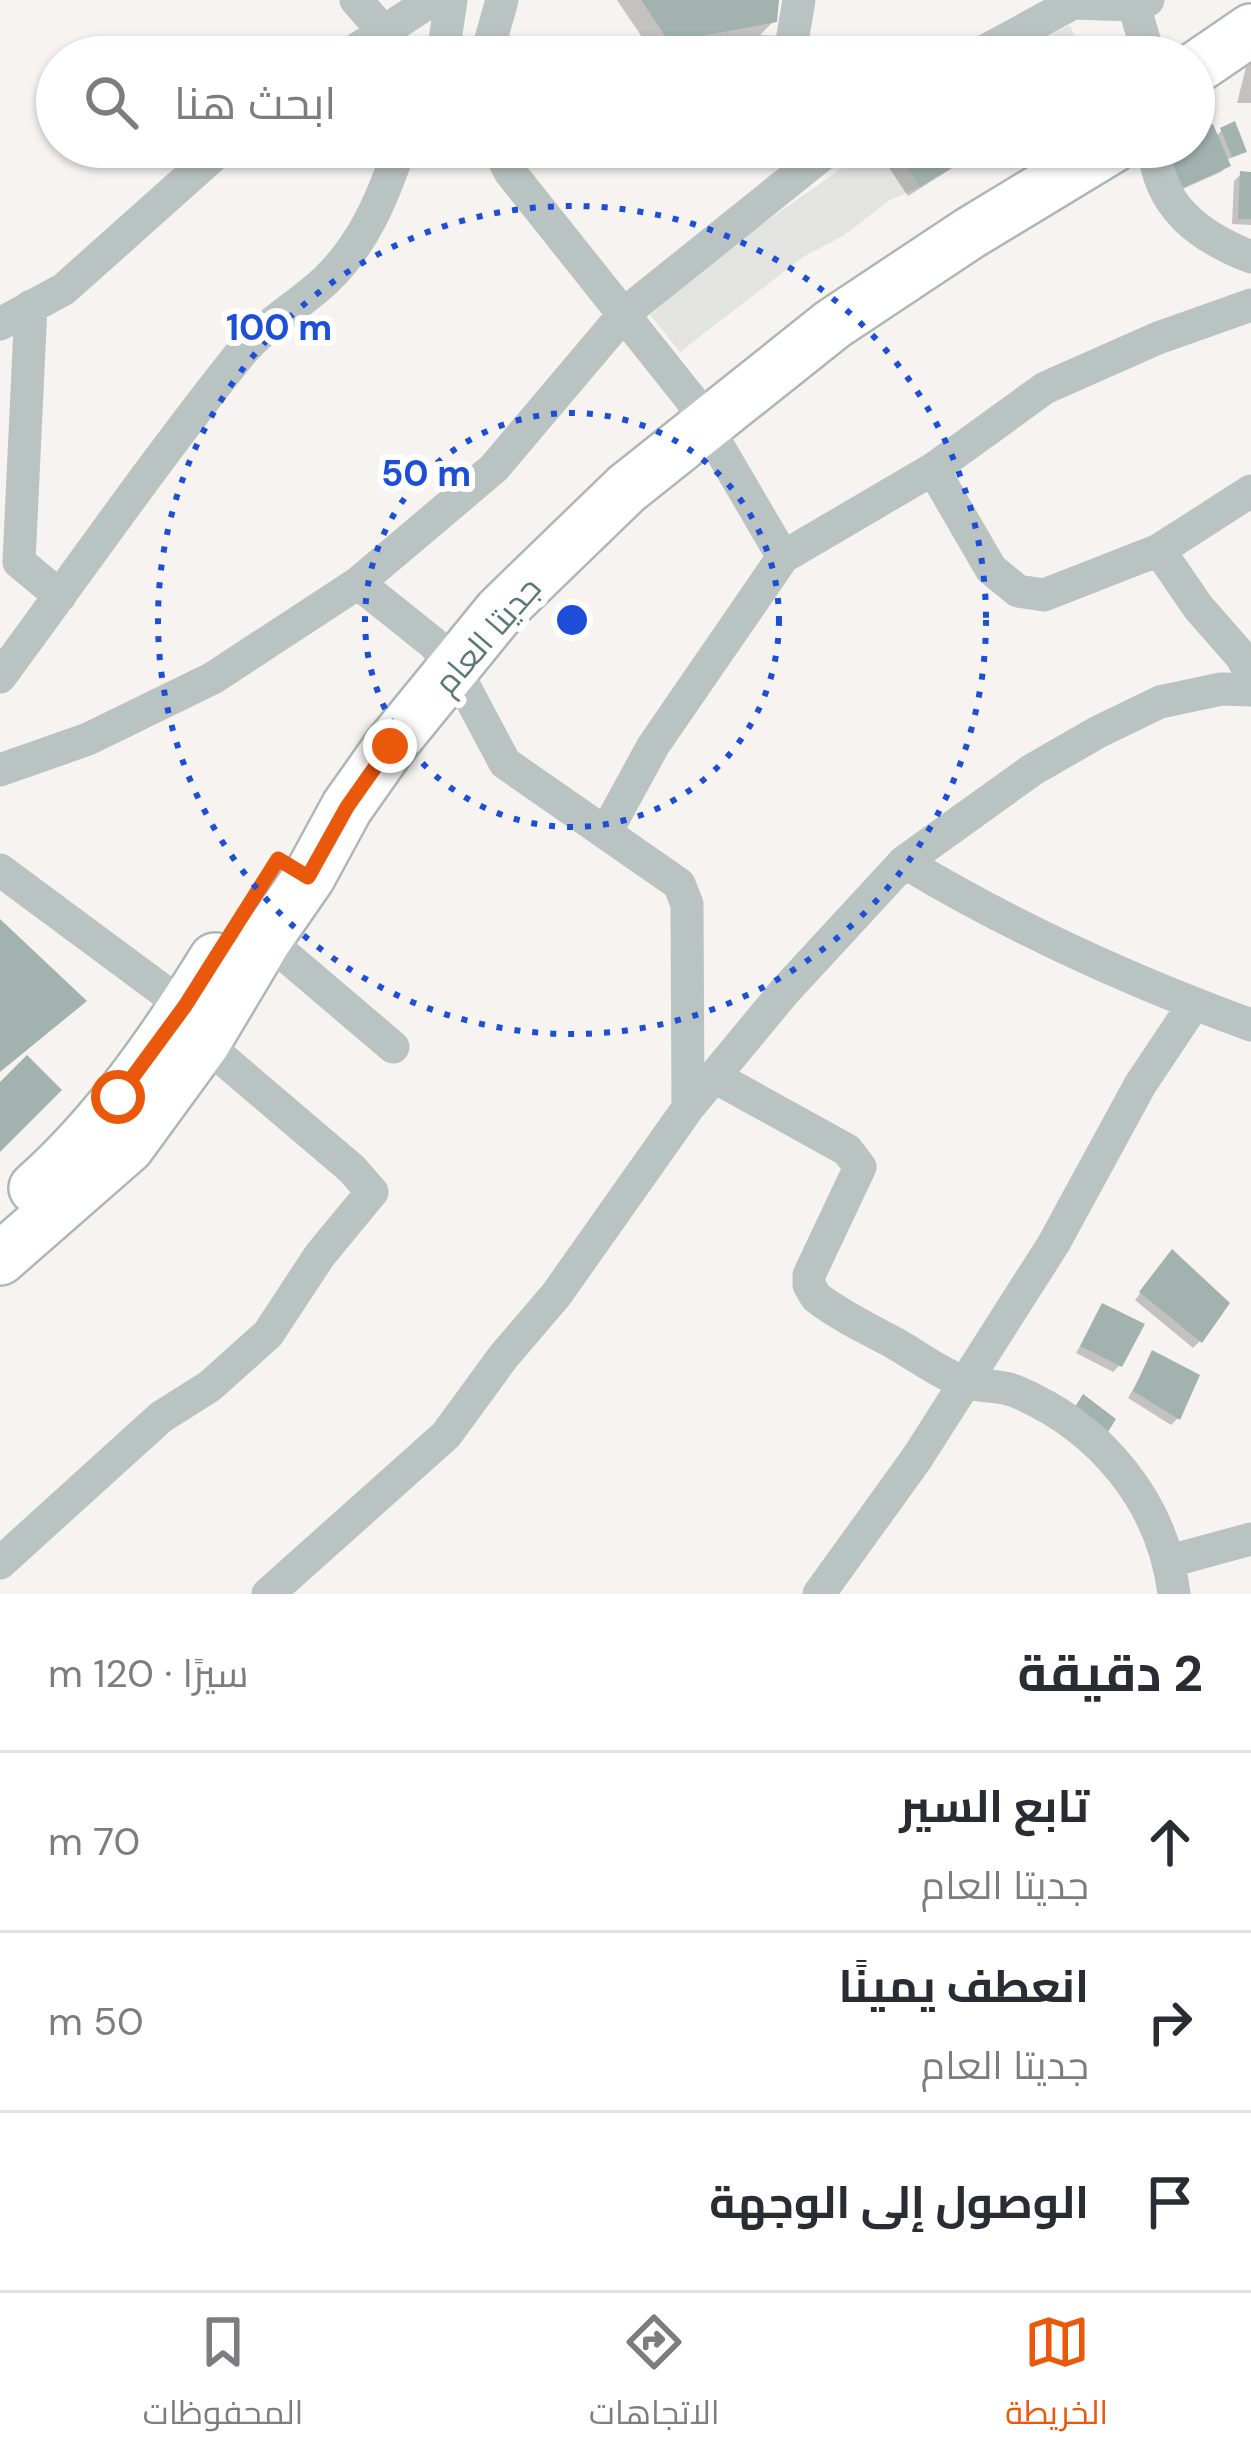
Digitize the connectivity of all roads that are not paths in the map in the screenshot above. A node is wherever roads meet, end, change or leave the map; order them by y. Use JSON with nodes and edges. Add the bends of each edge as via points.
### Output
{"nodes":[{"id":1,"x":356,"y":0,"type":"edge"},
{"id":2,"x":432,"y":0,"type":"edge"},
{"id":3,"x":451,"y":0,"type":"edge"},
{"id":4,"x":502,"y":0,"type":"edge"},
{"id":5,"x":799,"y":0,"type":"edge"},
{"id":6,"x":1136,"y":2,"type":"edge"},
{"id":7,"x":1251,"y":30,"type":"edge"},
{"id":8,"x":383,"y":32,"type":"junction"},
{"id":9,"x":377,"y":36,"type":"edge"},
{"id":10,"x":446,"y":36,"type":"edge"},
{"id":11,"x":492,"y":36,"type":"edge"},
{"id":12,"x":796,"y":36,"type":"edge"},
{"id":13,"x":1012,"y":36,"type":"edge"},
{"id":14,"x":1144,"y":36,"type":"edge"},
{"id":15,"x":1215,"y":55,"type":"edge"},
{"id":16,"x":1251,"y":58,"type":"edge"},
{"id":17,"x":1215,"y":81,"type":"edge"},
{"id":18,"x":199,"y":168,"type":"edge"},
{"id":19,"x":392,"y":168,"type":"edge"},
{"id":20,"x":522,"y":168,"type":"edge"},
{"id":21,"x":806,"y":168,"type":"edge"},
{"id":22,"x":1034,"y":168,"type":"edge"},
{"id":23,"x":1078,"y":168,"type":"edge"},
{"id":24,"x":1156,"y":168,"type":"edge"},
{"id":25,"x":1251,"y":257,"type":"edge"},
{"id":26,"x":1251,"y":305,"type":"edge"},
{"id":27,"x":31,"y":306,"type":"junction"},
{"id":28,"x":625,"y":314,"type":"junction"},
{"id":29,"x":0,"y":324,"type":"edge"},
{"id":30,"x":699,"y":411,"type":"junction"},
{"id":31,"x":933,"y":469,"type":"junction"},
{"id":32,"x":1251,"y":491,"type":"edge"},
{"id":33,"x":1159,"y":550,"type":"junction"},
{"id":34,"x":783,"y":557,"type":"junction"},
{"id":35,"x":358,"y":583,"type":"junction"},
{"id":36,"x":60,"y":596,"type":"junction"},
{"id":37,"x":444,"y":656,"type":"junction"},
{"id":38,"x":1251,"y":674,"type":"edge"},
{"id":39,"x":0,"y":677,"type":"edge"},
{"id":40,"x":1251,"y":690,"type":"edge"},
{"id":41,"x":0,"y":770,"type":"edge"},
{"id":42,"x":606,"y":832,"type":"junction"},
{"id":43,"x":904,"y":862,"type":"junction"},
{"id":44,"x":293,"y":868,"type":"junction"},
{"id":45,"x":0,"y":870,"type":"edge"},
{"id":46,"x":266,"y":939,"type":"junction"},
{"id":47,"x":1194,"y":1004,"type":"junction"},
{"id":48,"x":195,"y":1025,"type":"junction"},
{"id":49,"x":1251,"y":1025,"type":"edge"},
{"id":50,"x":392,"y":1047,"type":"dead end"},
{"id":51,"x":715,"y":1077,"type":"junction"},
{"id":52,"x":688,"y":1108,"type":"junction"},
{"id":53,"x":0,"y":1220,"type":"edge"},
{"id":54,"x":0,"y":1258,"type":"edge"},
{"id":55,"x":964,"y":1383,"type":"junction"},
{"id":56,"x":1251,"y":1539,"type":"edge"},
{"id":57,"x":0,"y":1563,"type":"edge"},
{"id":58,"x":1172,"y":1578,"type":"edge"},
{"id":59,"x":268,"y":1594,"type":"edge"},
{"id":60,"x":819,"y":1594,"type":"edge"}],
"edges":[{"from":1,"to":8,"type":"street"},
{"from":2,"to":8,"type":"street"},
{"from":3,"to":10,"type":"street"},
{"from":4,"to":11,"type":"street"},
{"from":5,"to":12,"type":"street"},
{"from":6,"to":13,"type":"street","via":[[1073,3]]},
{"from":6,"to":14,"type":"street"},
{"from":7,"to":15,"type":"main road"},
{"from":8,"to":9,"type":"street"},
{"from":16,"to":17,"type":"main road"},
{"from":18,"to":27,"type":"street","via":[[64,289]]},
{"from":19,"to":36,"type":"street","via":[[361,238],[327,279],[246,347]]},
{"from":20,"to":28,"type":"street"},
{"from":21,"to":28,"type":"street"},
{"from":22,"to":30,"type":"main road","name":"جديتا العام","via":[[939,224]]},
{"from":23,"to":30,"type":"main road","name":"جديتا العام"},
{"from":24,"to":25,"type":"street","via":[[1187,221],[1209,241]]},
{"from":26,"to":31,"type":"street","via":[[1045,388]]},
{"from":27,"to":29,"type":"street"},
{"from":27,"to":36,"type":"street","via":[[20,562]]},
{"from":28,"to":30,"type":"street"},
{"from":28,"to":35,"type":"street","via":[[494,468]]},
{"from":30,"to":34,"type":"street"},
{"from":30,"to":37,"type":"main road","name":"جديتا العام","via":[[500,611]]},
{"from":31,"to":33,"type":"street","via":[[991,569],[1018,591],[1045,595]]},
{"from":31,"to":34,"type":"street"},
{"from":32,"to":33,"type":"street"},
{"from":33,"to":38,"type":"street"},
{"from":34,"to":42,"type":"street","via":[[653,746]]},
{"from":35,"to":37,"type":"street"},
{"from":35,"to":41,"type":"street","via":[[213,678],[88,740]]},
{"from":36,"to":39,"type":"street"},
{"from":37,"to":42,"type":"street","via":[[505,763]]},
{"from":37,"to":44,"type":"main road","name":"جديتا العام","via":[[347,807]]},
{"from":40,"to":43,"type":"street","via":[[1160,702],[1032,770]]},
{"from":42,"to":52,"type":"street","via":[[679,884],[687,904]]},
{"from":43,"to":47,"type":"street","via":[[992,915]]},
{"from":43,"to":51,"type":"street"},
{"from":44,"to":46,"type":"main road","name":"جديتا العام"},
{"from":44,"to":48,"type":"main road","name":"جديتا العام"},
{"from":45,"to":48,"type":"street"},
{"from":46,"to":48,"type":"main road","name":"جديتا العام"},
{"from":46,"to":50,"type":"street"},
{"from":47,"to":49,"type":"street"},
{"from":47,"to":55,"type":"street"},
{"from":48,"to":53,"type":"main road","name":"جديتا العام"},
{"from":48,"to":54,"type":"main road","name":"جديتا العام","via":[[128,1147]]},
{"from":48,"to":57,"type":"street","via":[[372,1192],[268,1334],[160,1418]]},
{"from":51,"to":52,"type":"street"},
{"from":51,"to":55,"type":"street","via":[[847,1150],[860,1167],[811,1268],[816,1297]]},
{"from":52,"to":59,"type":"street","via":[[446,1435]]},
{"from":55,"to":58,"type":"street","via":[[1011,1389],[1099,1444],[1136,1490]]},
{"from":55,"to":60,"type":"street"},
{"from":56,"to":58,"type":"street"}]}
